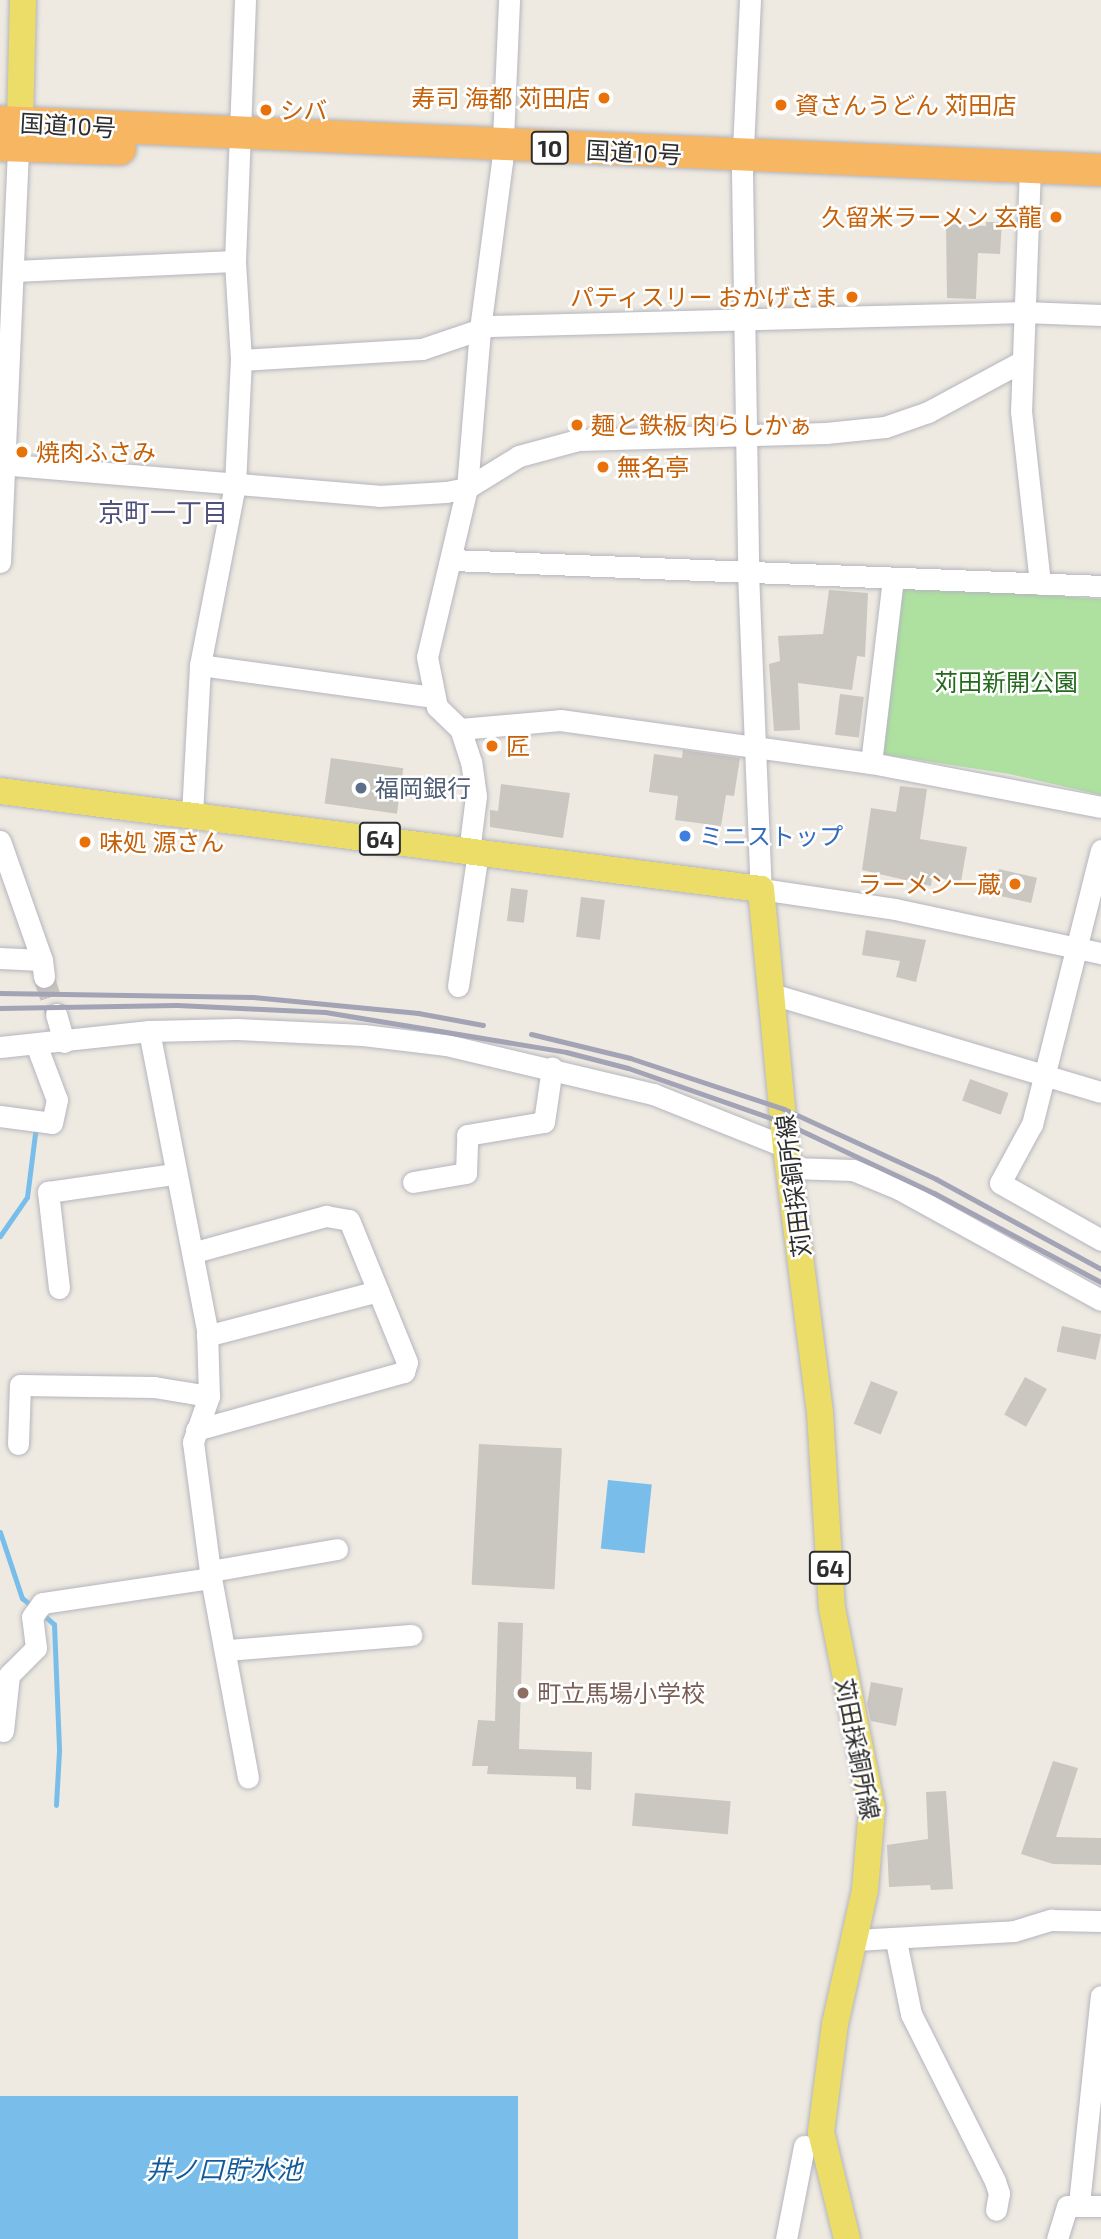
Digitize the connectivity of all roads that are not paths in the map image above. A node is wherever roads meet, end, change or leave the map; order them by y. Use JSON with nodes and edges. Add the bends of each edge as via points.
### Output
{"nodes":[{"id":1,"x":23,"y":0,"type":"edge"},
{"id":2,"x":245,"y":0,"type":"edge"},
{"id":3,"x":509,"y":0,"type":"edge"},
{"id":4,"x":750,"y":0,"type":"edge"},
{"id":5,"x":10,"y":134,"type":"edge"},
{"id":6,"x":239,"y":143,"type":"junction"},
{"id":7,"x":501,"y":154,"type":"junction"},
{"id":8,"x":742,"y":164,"type":"junction"},
{"id":9,"x":1101,"y":170,"type":"edge"},
{"id":10,"x":1030,"y":175,"type":"junction"},
{"id":11,"x":1101,"y":187,"type":"edge"},
{"id":12,"x":235,"y":261,"type":"junction"},
{"id":13,"x":13,"y":271,"type":"junction"},
{"id":14,"x":6,"y":297,"type":"edge"},
{"id":15,"x":1024,"y":312,"type":"junction"},
{"id":16,"x":1101,"y":314,"type":"edge"},
{"id":17,"x":744,"y":321,"type":"junction"},
{"id":18,"x":480,"y":329,"type":"junction"},
{"id":19,"x":241,"y":359,"type":"junction"},
{"id":20,"x":1021,"y":362,"type":"junction"},
{"id":21,"x":748,"y":436,"type":"junction"},
{"id":22,"x":2,"y":465,"type":"edge"},
{"id":23,"x":235,"y":485,"type":"junction"},
{"id":24,"x":467,"y":488,"type":"junction"},
{"id":25,"x":452,"y":560,"type":"junction"},
{"id":26,"x":0,"y":562,"type":"edge"},
{"id":27,"x":748,"y":572,"type":"junction"},
{"id":28,"x":893,"y":579,"type":"junction"},
{"id":29,"x":1040,"y":584,"type":"junction"},
{"id":30,"x":1101,"y":586,"type":"edge"},
{"id":31,"x":200,"y":665,"type":"junction"},
{"id":32,"x":433,"y":697,"type":"junction"},
{"id":33,"x":460,"y":729,"type":"junction"},
{"id":34,"x":755,"y":747,"type":"junction"},
{"id":35,"x":871,"y":763,"type":"junction"},
{"id":36,"x":0,"y":791,"type":"edge"},
{"id":37,"x":1101,"y":807,"type":"edge"},
{"id":38,"x":192,"y":814,"type":"junction"},
{"id":39,"x":0,"y":841,"type":"edge"},
{"id":40,"x":1101,"y":850,"type":"edge"},
{"id":41,"x":474,"y":852,"type":"junction"},
{"id":42,"x":761,"y":889,"type":"junction"},
{"id":43,"x":1076,"y":947,"type":"junction"},
{"id":44,"x":1101,"y":953,"type":"edge"},
{"id":45,"x":0,"y":958,"type":"edge"},
{"id":46,"x":458,"y":986,"type":"dead end"},
{"id":47,"x":772,"y":994,"type":"junction"},
{"id":48,"x":56,"y":1014,"type":"tunnel mouth"},
{"id":49,"x":149,"y":1031,"type":"junction"},
{"id":50,"x":64,"y":1042,"type":"junction"},
{"id":51,"x":36,"y":1044,"type":"junction"},
{"id":52,"x":0,"y":1046,"type":"edge"},
{"id":53,"x":552,"y":1068,"type":"junction"},
{"id":54,"x":1045,"y":1074,"type":"junction"},
{"id":55,"x":1101,"y":1092,"type":"edge"},
{"id":56,"x":0,"y":1116,"type":"edge"},
{"id":57,"x":788,"y":1158,"type":"junction"},
{"id":58,"x":173,"y":1174,"type":"junction"},
{"id":59,"x":413,"y":1182,"type":"dead end"},
{"id":60,"x":1101,"y":1240,"type":"edge"},
{"id":61,"x":195,"y":1252,"type":"junction"},
{"id":62,"x":60,"y":1288,"type":"dead end"},
{"id":63,"x":378,"y":1291,"type":"junction"},
{"id":64,"x":1101,"y":1300,"type":"edge"},
{"id":65,"x":207,"y":1336,"type":"junction"},
{"id":66,"x":209,"y":1396,"type":"junction"},
{"id":67,"x":196,"y":1430,"type":"junction"},
{"id":68,"x":18,"y":1444,"type":"dead end"},
{"id":69,"x":337,"y":1549,"type":"dead end"},
{"id":70,"x":210,"y":1575,"type":"junction"},
{"id":71,"x":411,"y":1635,"type":"dead end"},
{"id":72,"x":228,"y":1650,"type":"junction"},
{"id":73,"x":3,"y":1731,"type":"dead end"},
{"id":74,"x":248,"y":1778,"type":"dead end"},
{"id":75,"x":1101,"y":1921,"type":"edge"},
{"id":76,"x":855,"y":1940,"type":"junction"},
{"id":77,"x":895,"y":1941,"type":"junction"},
{"id":78,"x":1101,"y":1996,"type":"edge"},
{"id":79,"x":804,"y":2146,"type":"dead end"},
{"id":80,"x":1079,"y":2203,"type":"junction"},
{"id":81,"x":1101,"y":2206,"type":"edge"},
{"id":82,"x":996,"y":2210,"type":"dead end"},
{"id":83,"x":786,"y":2239,"type":"edge"},
{"id":84,"x":847,"y":2239,"type":"edge"},
{"id":85,"x":1057,"y":2239,"type":"edge"}],
"edges":[{"from":1,"to":5,"type":"main road"},
{"from":2,"to":6,"type":"street"},
{"from":3,"to":7,"type":"street"},
{"from":4,"to":8,"type":"street"},
{"from":5,"to":6,"type":"highway","name":"国道10号","number":"10"},
{"from":5,"to":13,"type":"street"},
{"from":6,"to":7,"type":"highway","name":"国道10号","number":"10"},
{"from":6,"to":12,"type":"street"},
{"from":7,"to":8,"type":"highway","name":"国道10号","number":"10"},
{"from":7,"to":18,"type":"street"},
{"from":8,"to":10,"type":"highway","name":"国道10号","number":"10"},
{"from":8,"to":17,"type":"street"},
{"from":9,"to":10,"type":"highway","name":"国道10号","number":"10"},
{"from":10,"to":11,"type":"highway","name":"国道10号","number":"10"},
{"from":10,"to":15,"type":"street"},
{"from":12,"to":13,"type":"street"},
{"from":12,"to":19,"type":"street"},
{"from":13,"to":14,"type":"street"},
{"from":14,"to":22,"type":"street"},
{"from":15,"to":16,"type":"street"},
{"from":15,"to":17,"type":"street"},
{"from":15,"to":20,"type":"street"},
{"from":17,"to":18,"type":"street"},
{"from":17,"to":21,"type":"street"},
{"from":18,"to":19,"type":"street","via":[[422,349]]},
{"from":18,"to":24,"type":"street"},
{"from":19,"to":23,"type":"street"},
{"from":20,"to":21,"type":"street","via":[[928,412],[885,427]]},
{"from":20,"to":29,"type":"street","via":[[1021,411]]},
{"from":21,"to":24,"type":"street","via":[[598,438],[558,444],[501,465]]},
{"from":21,"to":27,"type":"street"},
{"from":22,"to":23,"type":"street"},
{"from":22,"to":26,"type":"street"},
{"from":23,"to":24,"type":"street","via":[[379,496]]},
{"from":23,"to":31,"type":"street"},
{"from":24,"to":25,"type":"street"},
{"from":25,"to":27,"type":"street"},
{"from":25,"to":32,"type":"street","via":[[428,643]]},
{"from":27,"to":28,"type":"street"},
{"from":27,"to":34,"type":"street"},
{"from":28,"to":29,"type":"street"},
{"from":28,"to":35,"type":"street"},
{"from":29,"to":30,"type":"street"},
{"from":31,"to":32,"type":"street"},
{"from":31,"to":38,"type":"street"},
{"from":32,"to":33,"type":"street","via":[[443,716]]},
{"from":33,"to":34,"type":"street","via":[[560,720]]},
{"from":33,"to":41,"type":"street","via":[[474,779]]},
{"from":34,"to":35,"type":"street"},
{"from":34,"to":42,"type":"street"},
{"from":35,"to":37,"type":"street"},
{"from":36,"to":38,"type":"main road","number":"64"},
{"from":38,"to":41,"type":"main road","number":"64"},
{"from":39,"to":45,"type":"street","via":[[43,969]]},
{"from":40,"to":43,"type":"street"},
{"from":41,"to":42,"type":"main road","number":"64"},
{"from":41,"to":46,"type":"street"},
{"from":42,"to":43,"type":"street","via":[[895,909]]},
{"from":42,"to":47,"type":"main road","name":"苅田採銅所線","number":"64"},
{"from":43,"to":44,"type":"street"},
{"from":43,"to":54,"type":"street"},
{"from":47,"to":54,"type":"street"},
{"from":47,"to":57,"type":"main road","name":"苅田採銅所線","number":"64"},
{"from":48,"to":50,"type":"street"},
{"from":49,"to":50,"type":"street"},
{"from":49,"to":53,"type":"street","via":[[237,1029],[363,1035],[446,1045]]},
{"from":49,"to":58,"type":"street"},
{"from":50,"to":51,"type":"street"},
{"from":51,"to":52,"type":"street"},
{"from":51,"to":56,"type":"street","via":[[57,1100],[52,1123]]},
{"from":53,"to":57,"type":"street","via":[[653,1094]]},
{"from":53,"to":59,"type":"street","via":[[544,1122],[467,1135],[466,1173]]},
{"from":54,"to":55,"type":"street"},
{"from":54,"to":60,"type":"street","via":[[1032,1124],[1000,1183]]},
{"from":57,"to":64,"type":"street","via":[[853,1170],[899,1189]]},
{"from":57,"to":76,"type":"main road","name":"苅田採銅所線","number":"64","via":[[820,1413],[832,1608],[872,1808],[874,1832]]},
{"from":58,"to":61,"type":"street"},
{"from":58,"to":62,"type":"street","via":[[48,1192]]},
{"from":61,"to":63,"type":"street","via":[[326,1216],[349,1220]]},
{"from":61,"to":65,"type":"street"},
{"from":63,"to":65,"type":"street"},
{"from":63,"to":67,"type":"street","via":[[407,1362],[404,1372]]},
{"from":65,"to":66,"type":"street"},
{"from":66,"to":67,"type":"street"},
{"from":66,"to":68,"type":"street","via":[[154,1387],[20,1385]]},
{"from":67,"to":70,"type":"street","via":[[193,1442]]},
{"from":69,"to":70,"type":"street"},
{"from":70,"to":72,"type":"street"},
{"from":70,"to":73,"type":"street","via":[[42,1603],[32,1616],[36,1648],[9,1675]]},
{"from":71,"to":72,"type":"street"},
{"from":72,"to":74,"type":"street"},
{"from":75,"to":77,"type":"street","via":[[1051,1920],[1014,1931]]},
{"from":76,"to":77,"type":"street"},
{"from":76,"to":84,"type":"main road","name":"苅田採銅所線","number":"64","via":[[835,2024],[821,2132]]},
{"from":77,"to":82,"type":"street","via":[[911,2014],[995,2181]]},
{"from":78,"to":80,"type":"street"},
{"from":79,"to":83,"type":"street"},
{"from":80,"to":81,"type":"street"},
{"from":80,"to":85,"type":"street","via":[[1067,2206]]}]}
